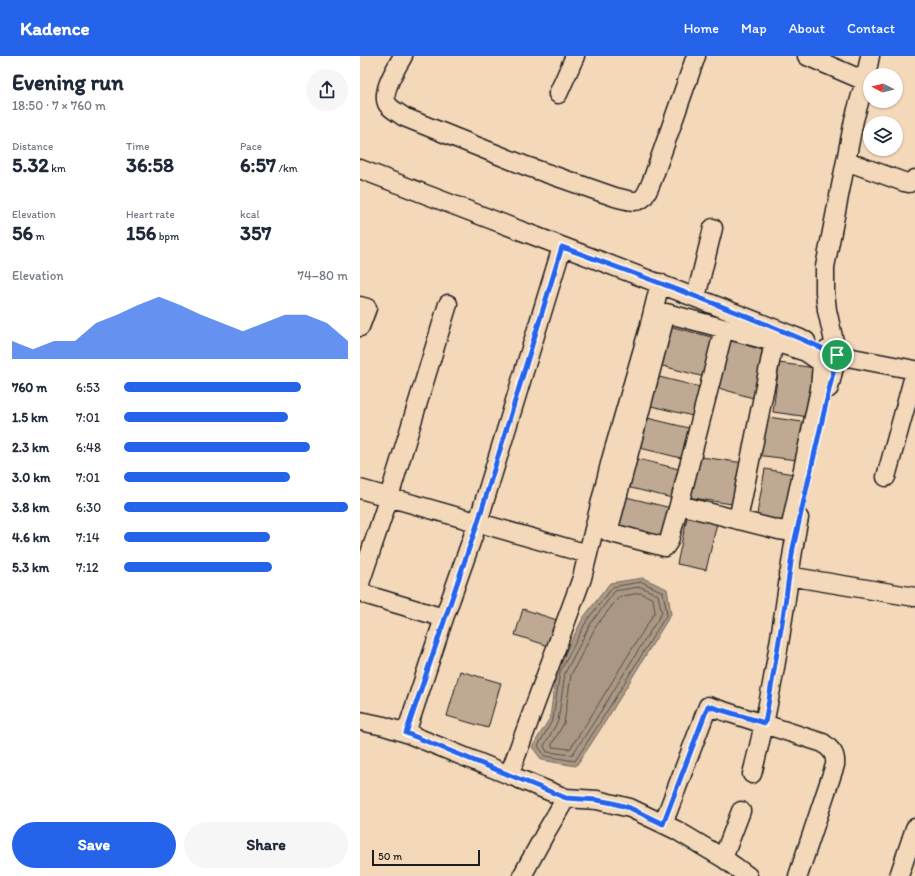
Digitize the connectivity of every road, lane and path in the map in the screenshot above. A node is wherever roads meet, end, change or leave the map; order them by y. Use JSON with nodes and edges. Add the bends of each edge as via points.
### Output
{"nodes":[{"id":1,"x":403,"y":56,"type":"edge"},
{"id":2,"x":575,"y":56,"type":"edge"},
{"id":3,"x":696,"y":56,"type":"edge"},
{"id":4,"x":807,"y":56,"type":"edge"},
{"id":5,"x":870,"y":56,"type":"edge"},
{"id":6,"x":868,"y":68,"type":"edge"},
{"id":7,"x":863,"y":80,"type":"edge"},
{"id":8,"x":863,"y":88,"type":"edge"},
{"id":9,"x":558,"y":94,"type":"dead end"},
{"id":10,"x":846,"y":161,"type":"junction"},
{"id":11,"x":360,"y":169,"type":"edge"},
{"id":12,"x":915,"y":179,"type":"edge"},
{"id":13,"x":713,"y":228,"type":"dead end"},
{"id":14,"x":562,"y":247,"type":"junction"},
{"id":15,"x":660,"y":283,"type":"junction"},
{"id":16,"x":696,"y":297,"type":"junction"},
{"id":17,"x":448,"y":304,"type":"dead end"},
{"id":18,"x":360,"y":306,"type":"edge"},
{"id":19,"x":360,"y":327,"type":"edge"},
{"id":20,"x":724,"y":329,"type":"junction"},
{"id":21,"x":774,"y":342,"type":"junction"},
{"id":22,"x":806,"y":346,"type":"junction"},
{"id":23,"x":837,"y":355,"type":"junction"},
{"id":24,"x":915,"y":371,"type":"edge"},
{"id":25,"x":886,"y":477,"type":"dead end"},
{"id":26,"x":360,"y":488,"type":"edge"},
{"id":27,"x":389,"y":497,"type":"junction"},
{"id":28,"x":679,"y":505,"type":"junction"},
{"id":29,"x":738,"y":520,"type":"junction"},
{"id":30,"x":478,"y":522,"type":"junction"},
{"id":31,"x":588,"y":554,"type":"junction"},
{"id":32,"x":788,"y":576,"type":"junction"},
{"id":33,"x":360,"y":583,"type":"edge"},
{"id":34,"x":360,"y":586,"type":"edge"},
{"id":35,"x":915,"y":598,"type":"edge"},
{"id":36,"x":444,"y":618,"type":"junction"},
{"id":37,"x":360,"y":721,"type":"edge"},
{"id":38,"x":765,"y":723,"type":"junction"},
{"id":39,"x":406,"y":733,"type":"junction"},
{"id":40,"x":752,"y":774,"type":"dead end"},
{"id":41,"x":509,"y":775,"type":"junction"},
{"id":42,"x":566,"y":798,"type":"junction"},
{"id":43,"x":741,"y":811,"type":"dead end"},
{"id":44,"x":663,"y":824,"type":"junction"},
{"id":45,"x":915,"y":828,"type":"edge"},
{"id":46,"x":723,"y":858,"type":"junction"},
{"id":47,"x":522,"y":876,"type":"edge"},
{"id":48,"x":748,"y":876,"type":"edge"},
{"id":49,"x":798,"y":876,"type":"edge"},
{"id":50,"x":899,"y":876,"type":"edge"}],
"edges":[{"from":1,"to":3,"type":"street","via":[[387,87],[385,98],[388,105],[404,117],[526,166],[615,197],[638,201],[647,194]]},
{"from":2,"to":9,"type":"street"},
{"from":4,"to":7,"type":"street"},
{"from":5,"to":6,"type":"street"},
{"from":8,"to":10,"type":"street"},
{"from":10,"to":12,"type":"street","via":[[904,182],[909,183]]},
{"from":10,"to":23,"type":"street","via":[[825,267],[827,310]]},
{"from":11,"to":14,"type":"street"},
{"from":13,"to":16,"type":"street"},
{"from":14,"to":15,"type":"street"},
{"from":14,"to":30,"type":"street"},
{"from":15,"to":16,"type":"street"},
{"from":15,"to":31,"type":"street"},
{"from":16,"to":22,"type":"street"},
{"from":17,"to":27,"type":"street"},
{"from":18,"to":19,"type":"street","via":[[367,308]]},
{"from":20,"to":21,"type":"street"},
{"from":20,"to":28,"type":"street"},
{"from":20,"to":28,"type":"street","via":[[666,313],[608,532],[665,548]]},
{"from":21,"to":22,"type":"street"},
{"from":21,"to":29,"type":"street"},
{"from":22,"to":23,"type":"street"},
{"from":22,"to":29,"type":"street","via":[[822,363],[822,374],[790,530],[779,530]]},
{"from":23,"to":24,"type":"street"},
{"from":23,"to":32,"type":"street","via":[[799,517]]},
{"from":24,"to":25,"type":"street"},
{"from":26,"to":27,"type":"street"},
{"from":27,"to":30,"type":"street"},
{"from":27,"to":33,"type":"street"},
{"from":28,"to":29,"type":"street"},
{"from":30,"to":31,"type":"street"},
{"from":30,"to":36,"type":"street"},
{"from":31,"to":41,"type":"street","via":[[576,598]]},
{"from":32,"to":35,"type":"street"},
{"from":32,"to":38,"type":"street"},
{"from":34,"to":36,"type":"street","via":[[367,595]]},
{"from":36,"to":39,"type":"street"},
{"from":37,"to":39,"type":"street"},
{"from":38,"to":40,"type":"street"},
{"from":38,"to":44,"type":"street","via":[[708,706]]},
{"from":38,"to":49,"type":"street","via":[[823,743],[836,757]]},
{"from":39,"to":41,"type":"street"},
{"from":41,"to":42,"type":"street"},
{"from":42,"to":44,"type":"street","via":[[613,803]]},
{"from":42,"to":47,"type":"street"},
{"from":43,"to":46,"type":"street"},
{"from":44,"to":46,"type":"street"},
{"from":45,"to":50,"type":"street"},
{"from":46,"to":48,"type":"street"}]}
